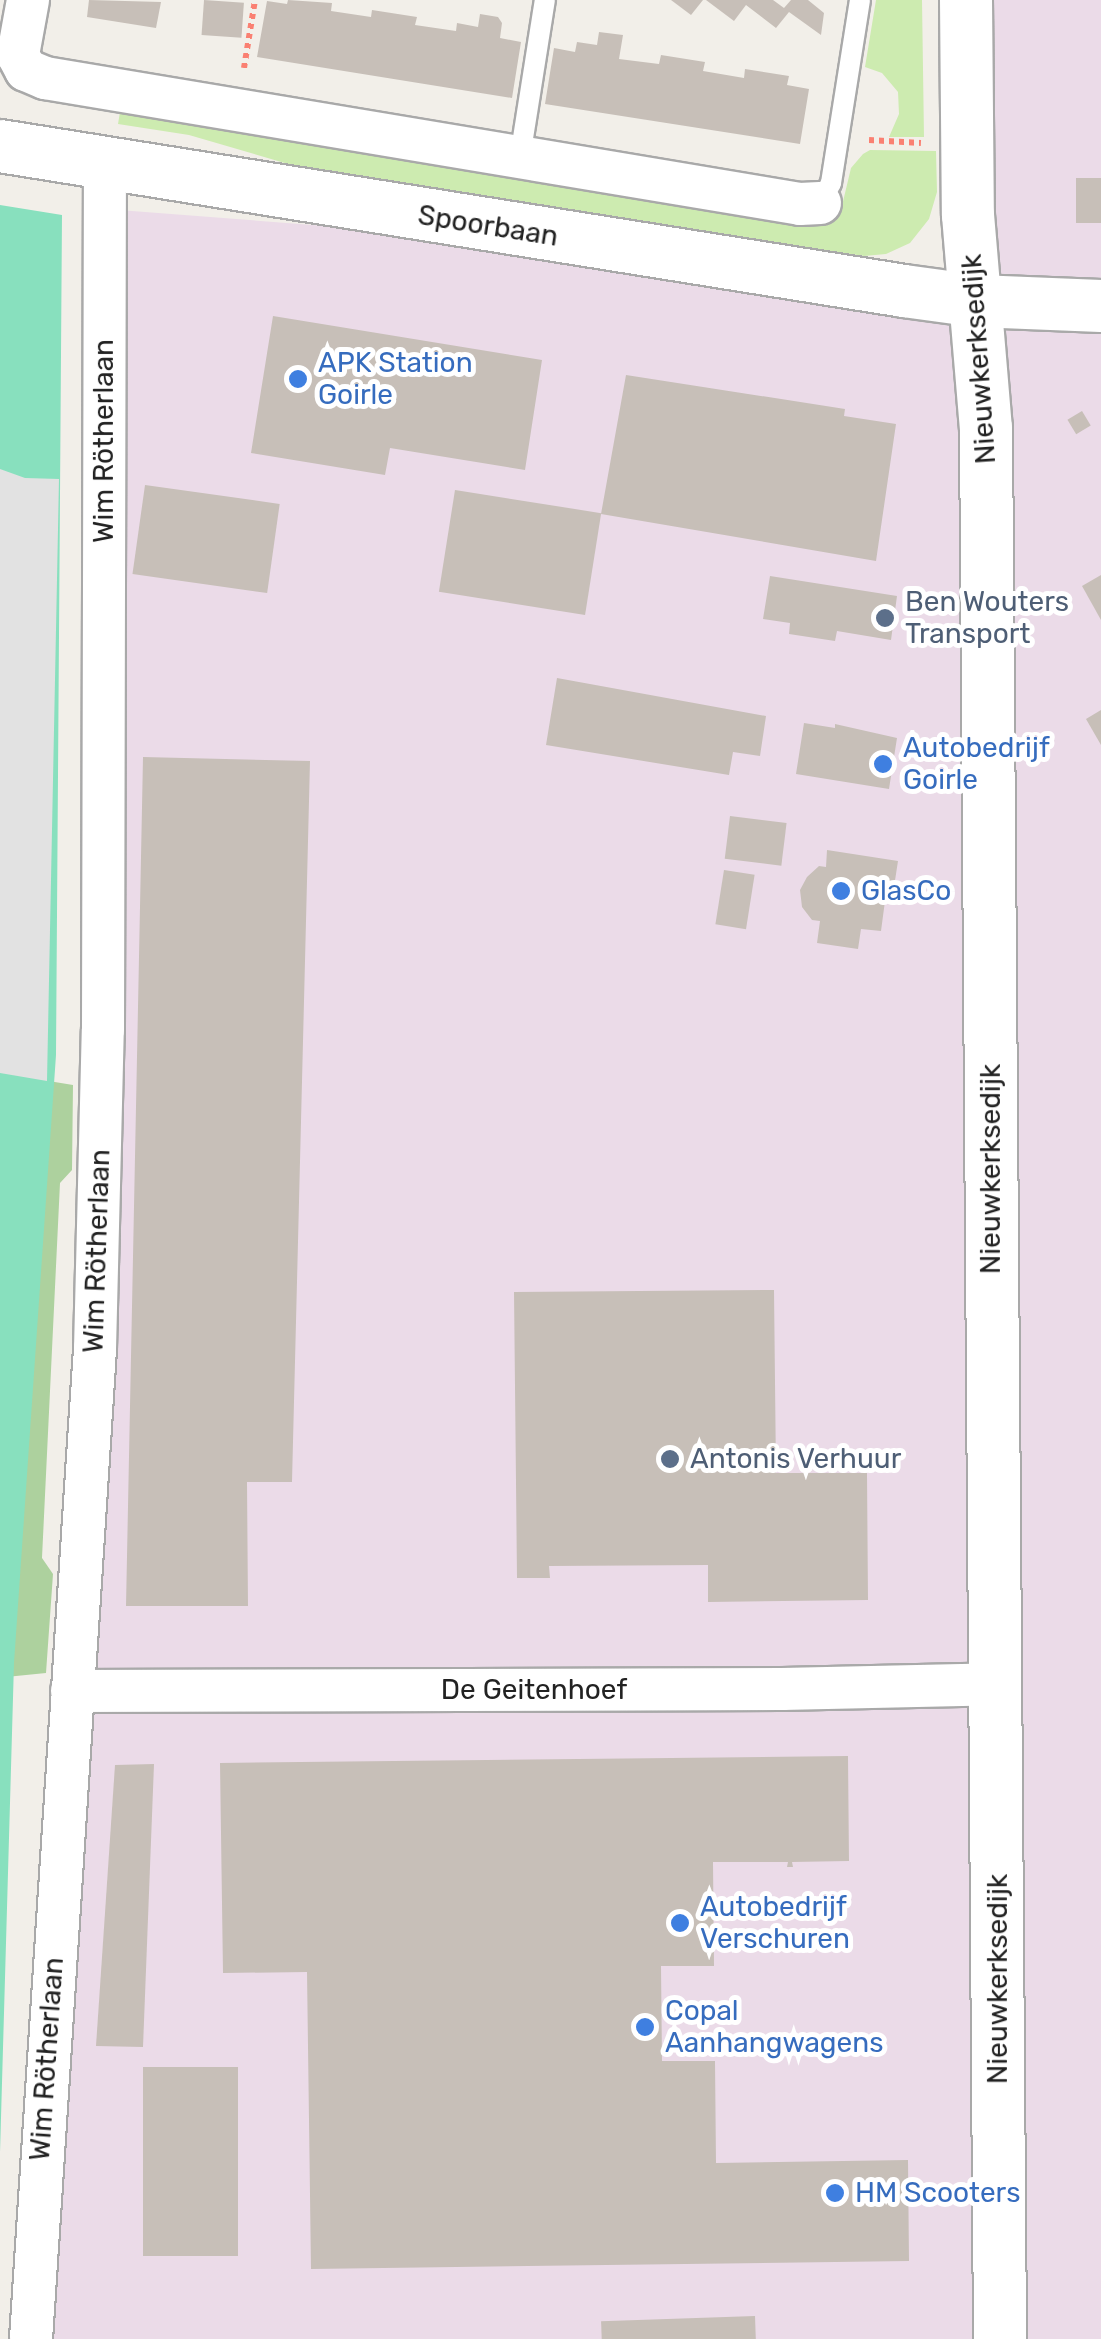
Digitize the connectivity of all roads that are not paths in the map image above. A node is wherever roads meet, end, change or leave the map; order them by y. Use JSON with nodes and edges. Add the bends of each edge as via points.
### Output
{"nodes":[{"id":1,"x":28,"y":0,"type":"edge"},
{"id":2,"x":544,"y":0,"type":"edge"},
{"id":3,"x":860,"y":0,"type":"edge"},
{"id":4,"x":966,"y":0,"type":"edge"},
{"id":5,"x":0,"y":146,"type":"edge"},
{"id":6,"x":520,"y":157,"type":"junction"},
{"id":7,"x":105,"y":160,"type":"junction"},
{"id":8,"x":820,"y":203,"type":"joint"},
{"id":9,"x":976,"y":301,"type":"junction"},
{"id":10,"x":1101,"y":306,"type":"edge"},
{"id":11,"x":996,"y":1684,"type":"junction"},
{"id":12,"x":72,"y":1691,"type":"junction"},
{"id":13,"x":31,"y":2339,"type":"edge"},
{"id":14,"x":1000,"y":2339,"type":"edge"}],
"edges":[{"from":1,"to":6,"type":"street","via":[[18,55],[26,70],[45,78]]},
{"from":2,"to":6,"type":"lane"},
{"from":3,"to":8,"type":"lane","via":[[831,183]]},
{"from":4,"to":9,"type":"street","name":"Nieuwkerksedijk"},
{"from":5,"to":7,"type":"street","name":"Spoorbaan"},
{"from":6,"to":8,"type":"street"},
{"from":7,"to":9,"type":"street","name":"Spoorbaan"},
{"from":7,"to":12,"type":"street","name":"Wim Rötherlaan","via":[[102,1030],[95,1349]]},
{"from":9,"to":10,"type":"street","name":"Spoorbaan"},
{"from":9,"to":11,"type":"street","name":"Nieuwkerksedijk","via":[[986,428]]},
{"from":11,"to":12,"type":"street","name":"De Geitenhoef"},
{"from":11,"to":14,"type":"street","name":"Nieuwkerksedijk"},
{"from":12,"to":13,"type":"street","name":"Wim Rötherlaan"}]}
